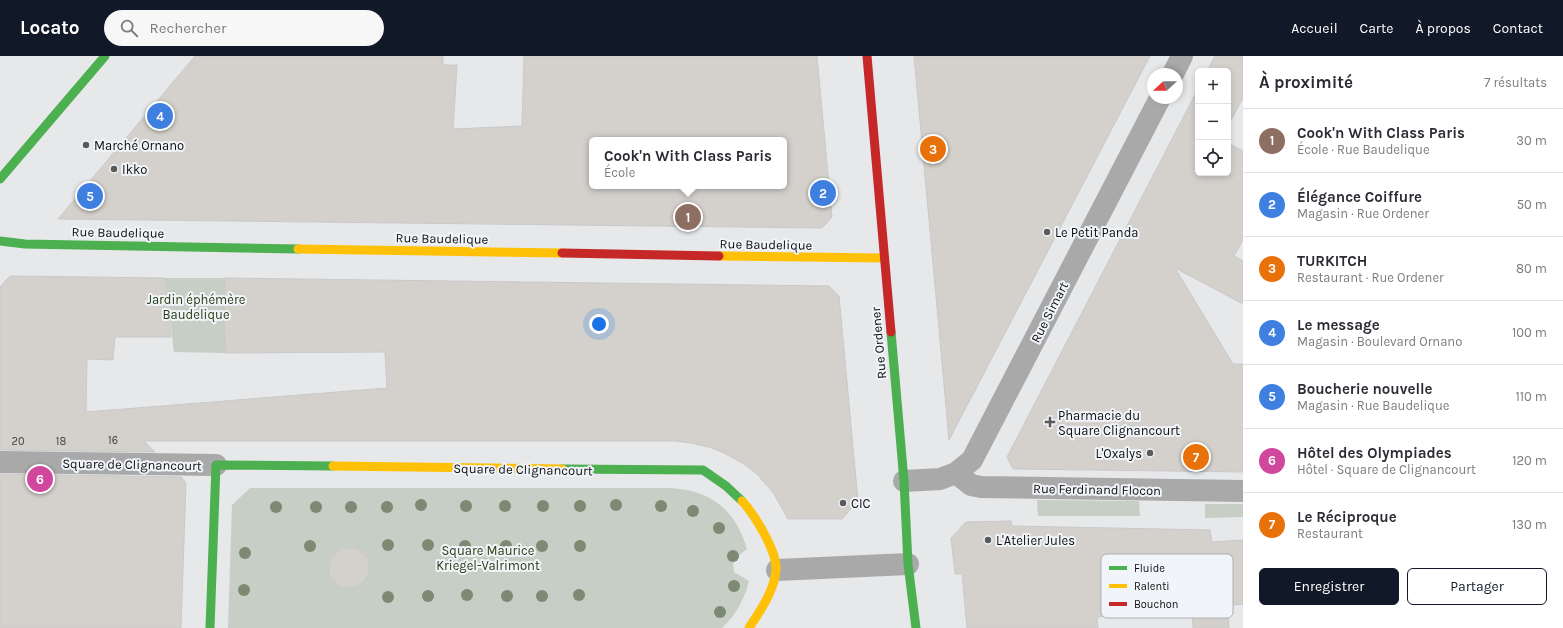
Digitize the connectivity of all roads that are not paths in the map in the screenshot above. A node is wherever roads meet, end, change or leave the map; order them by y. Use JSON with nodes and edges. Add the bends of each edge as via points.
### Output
{"nodes":[{"id":1,"x":105,"y":56,"type":"edge"},
{"id":2,"x":867,"y":56,"type":"edge"},
{"id":3,"x":1182,"y":56,"type":"edge"},
{"id":4,"x":1175,"y":68,"type":"edge"},
{"id":5,"x":1157,"y":104,"type":"edge"},
{"id":6,"x":0,"y":179,"type":"edge"},
{"id":7,"x":0,"y":241,"type":"edge"},
{"id":8,"x":884,"y":258,"type":"junction"},
{"id":9,"x":0,"y":462,"type":"edge"},
{"id":10,"x":216,"y":465,"type":"junction"},
{"id":11,"x":956,"y":473,"type":"junction"},
{"id":12,"x":904,"y":482,"type":"junction"},
{"id":13,"x":1243,"y":491,"type":"edge"},
{"id":14,"x":908,"y":564,"type":"junction"},
{"id":15,"x":777,"y":570,"type":"junction"},
{"id":16,"x":210,"y":628,"type":"edge"},
{"id":17,"x":749,"y":628,"type":"edge"},
{"id":18,"x":916,"y":628,"type":"edge"}],
"edges":[{"from":1,"to":6,"type":"street"},
{"from":2,"to":8,"type":"street","name":"Rue Ordener"},
{"from":3,"to":4,"type":"street"},
{"from":5,"to":11,"type":"street","name":"Rue Simart","via":[[972,460]]},
{"from":7,"to":8,"type":"street","name":"Rue Baudelique","via":[[25,244]]},
{"from":8,"to":12,"type":"street","name":"Rue Ordener"},
{"from":9,"to":10,"type":"street","name":"Square de Clignancourt"},
{"from":10,"to":15,"type":"street","name":"Square de Clignancourt","via":[[704,470],[725,484],[752,511],[769,545]]},
{"from":10,"to":16,"type":"street","name":"Square de Clignancourt"},
{"from":11,"to":12,"type":"street","name":"Rue Simart","via":[[940,479]]},
{"from":11,"to":13,"type":"street","name":"Rue Ferdinand Flocon","via":[[971,485],[981,487]]},
{"from":12,"to":14,"type":"street","name":"Rue Ordener"},
{"from":14,"to":15,"type":"street"},
{"from":14,"to":18,"type":"street","name":"Rue Ordener"},
{"from":15,"to":17,"type":"street","via":[[768,596]]}]}
